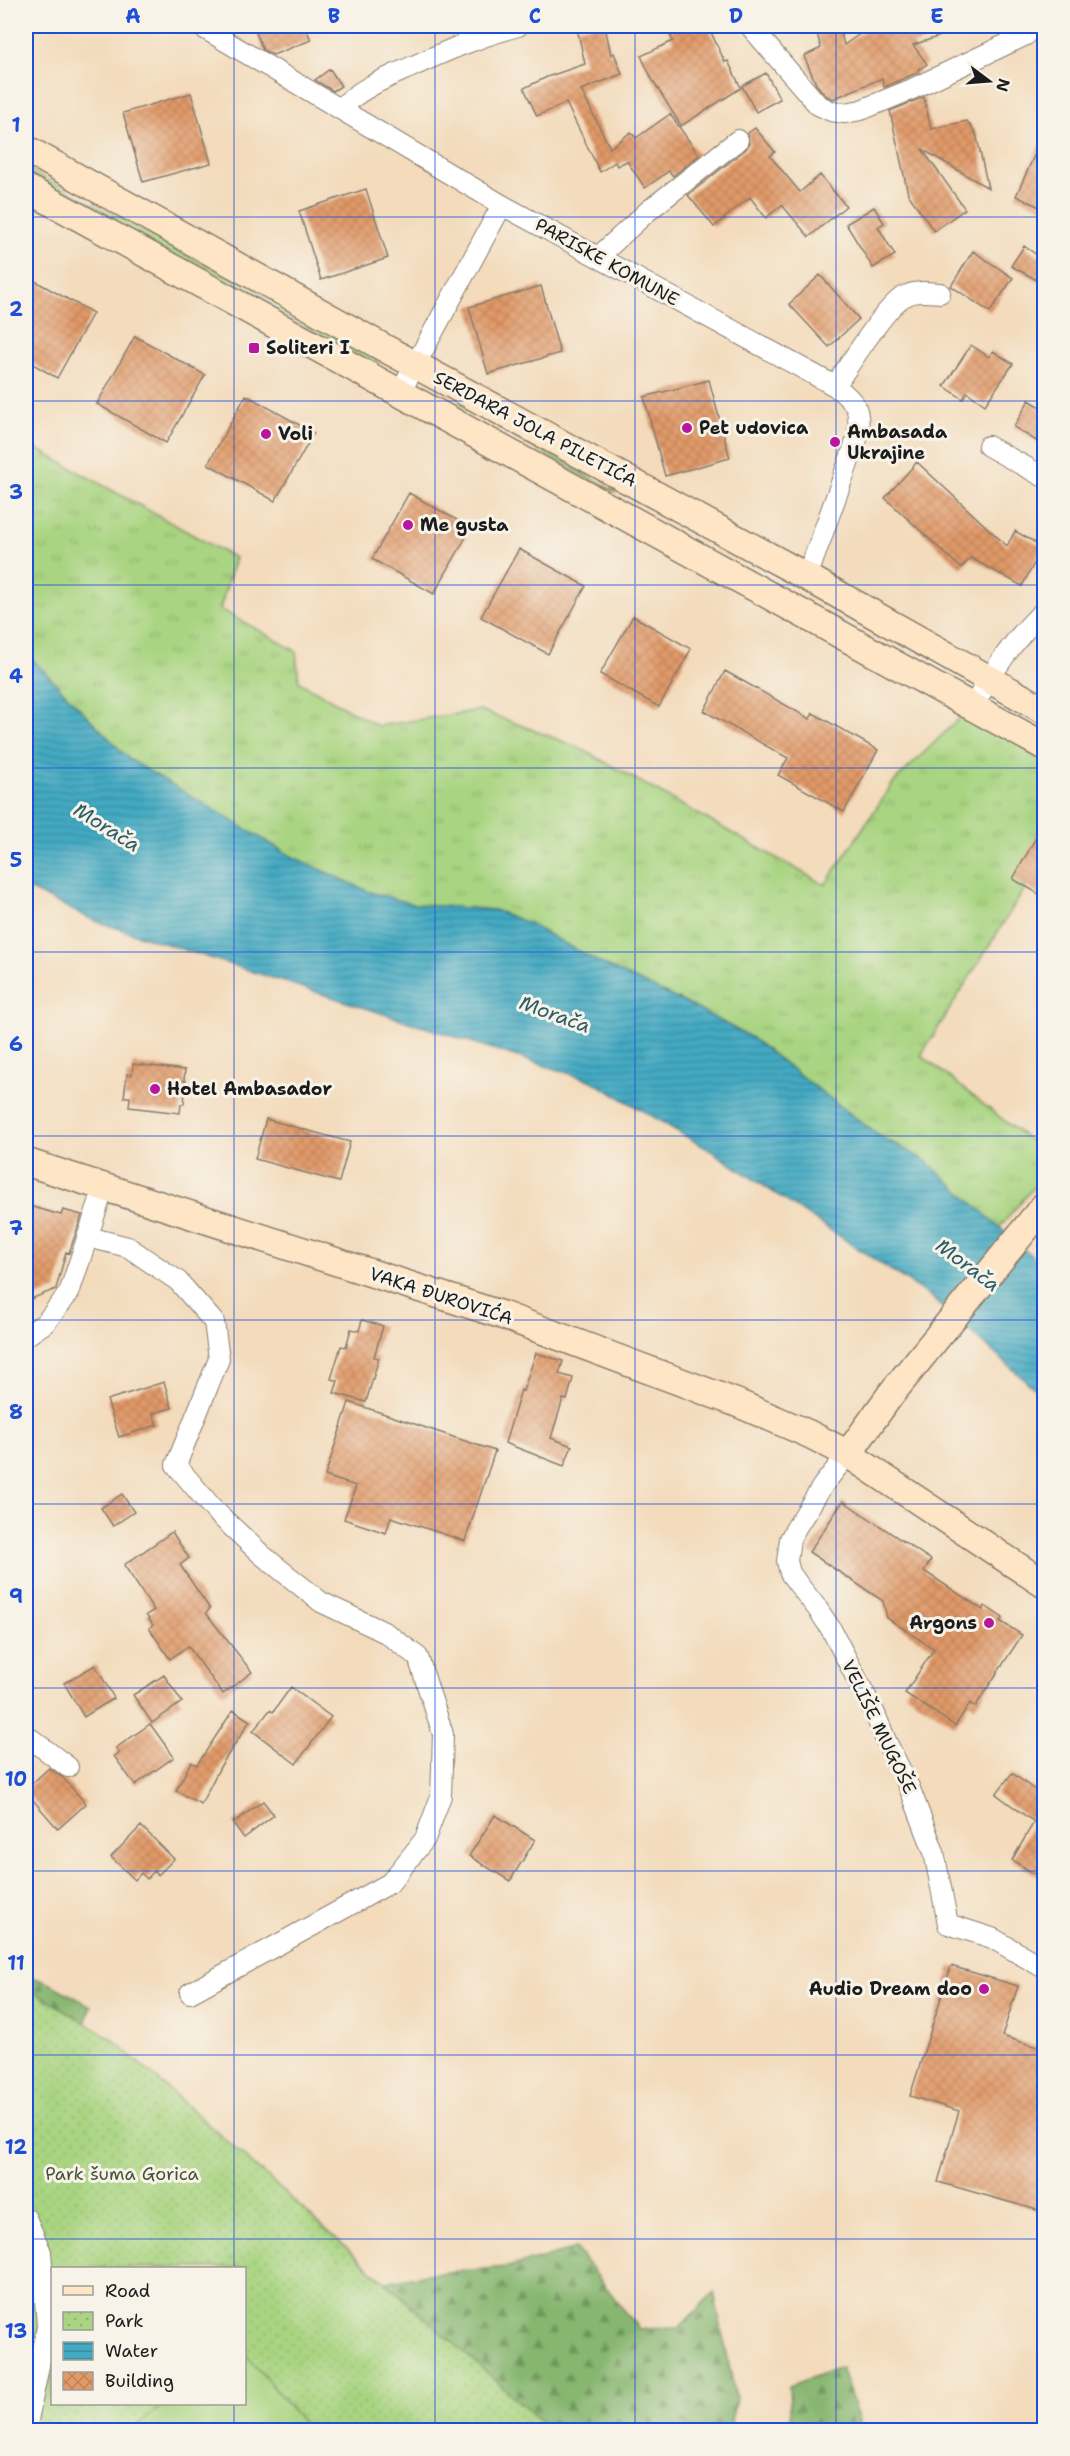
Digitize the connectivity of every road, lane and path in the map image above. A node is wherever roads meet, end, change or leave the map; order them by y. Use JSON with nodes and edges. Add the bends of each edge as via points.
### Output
{"nodes":[{"id":1,"x":200,"y":26,"type":"edge"},
{"id":2,"x":518,"y":26,"type":"edge"},
{"id":3,"x":750,"y":26,"type":"edge"},
{"id":4,"x":1030,"y":30,"type":"edge"},
{"id":5,"x":340,"y":109,"type":"junction"},
{"id":6,"x":738,"y":140,"type":"dead end"},
{"id":7,"x":26,"y":149,"type":"edge"},
{"id":8,"x":26,"y":188,"type":"edge"},
{"id":9,"x":502,"y":205,"type":"junction"},
{"id":10,"x":598,"y":257,"type":"junction"},
{"id":11,"x":940,"y":293,"type":"dead end"},
{"id":12,"x":416,"y":364,"type":"junction"},
{"id":13,"x":835,"y":386,"type":"junction"},
{"id":14,"x":400,"y":393,"type":"junction"},
{"id":15,"x":988,"y":446,"type":"dead end"},
{"id":16,"x":1044,"y":477,"type":"edge"},
{"id":17,"x":807,"y":577,"type":"junction"},
{"id":18,"x":1044,"y":611,"type":"edge"},
{"id":19,"x":988,"y":679,"type":"junction"},
{"id":20,"x":973,"y":707,"type":"junction"},
{"id":21,"x":1044,"y":710,"type":"edge"},
{"id":22,"x":1044,"y":746,"type":"edge"},
{"id":23,"x":26,"y":1162,"type":"edge"},
{"id":24,"x":104,"y":1187,"type":"junction"},
{"id":25,"x":1044,"y":1206,"type":"edge"},
{"id":26,"x":88,"y":1238,"type":"junction"},
{"id":27,"x":26,"y":1336,"type":"edge"},
{"id":28,"x":848,"y":1454,"type":"junction"},
{"id":29,"x":1044,"y":1584,"type":"edge"},
{"id":30,"x":26,"y":1736,"type":"edge"},
{"id":31,"x":68,"y":1767,"type":"dead end"},
{"id":32,"x":1044,"y":1968,"type":"edge"},
{"id":33,"x":190,"y":1993,"type":"dead end"},
{"id":34,"x":26,"y":2218,"type":"edge"},
{"id":35,"x":26,"y":2430,"type":"edge"}],
"edges":[{"from":1,"to":5,"type":"street","name":"PARISKE KOMUNE"},
{"from":2,"to":5,"type":"street","via":[[474,38],[361,92]]},
{"from":3,"to":4,"type":"street","via":[[818,105],[844,113],[910,90]]},
{"from":5,"to":9,"type":"street","name":"PARISKE KOMUNE"},
{"from":6,"to":10,"type":"street","via":[[648,211]]},
{"from":7,"to":12,"type":"main road","name":"SERDARA JOLA PILETIĆA"},
{"from":8,"to":14,"type":"main road","name":"SERDARA JOLA PILETIĆA"},
{"from":9,"to":10,"type":"street","name":"PARISKE KOMUNE"},
{"from":9,"to":12,"type":"street"},
{"from":10,"to":13,"type":"street","name":"PARISKE KOMUNE"},
{"from":11,"to":13,"type":"street","via":[[921,291],[903,297],[881,320]]},
{"from":12,"to":14,"type":"street"},
{"from":12,"to":17,"type":"main road","name":"SERDARA JOLA PILETIĆA"},
{"from":13,"to":17,"type":"street","name":"PARISKE KOMUNE","via":[[856,403],[860,415],[858,436]]},
{"from":14,"to":20,"type":"main road","name":"SERDARA JOLA PILETIĆA"},
{"from":15,"to":16,"type":"street"},
{"from":17,"to":19,"type":"main road","name":"SERDARA JOLA PILETIĆA"},
{"from":18,"to":19,"type":"street"},
{"from":19,"to":20,"type":"street"},
{"from":19,"to":21,"type":"main road","name":"SERDARA JOLA PILETIĆA"},
{"from":20,"to":22,"type":"main road","name":"SERDARA JOLA PILETIĆA"},
{"from":23,"to":24,"type":"main road","name":"VAKA ĐUROVIĆA"},
{"from":24,"to":26,"type":"street"},
{"from":24,"to":28,"type":"main road","name":"VAKA ĐUROVIĆA","via":[[502,1316],[737,1403]]},
{"from":25,"to":28,"type":"main road","via":[[884,1403]]},
{"from":26,"to":27,"type":"street","via":[[69,1293],[45,1323]]},
{"from":26,"to":33,"type":"street","via":[[128,1247],[178,1281],[214,1322],[219,1359],[176,1465],[262,1555],[321,1602],[386,1633],[418,1657],[443,1734],[441,1796],[425,1839],[390,1883]]},
{"from":28,"to":29,"type":"main road","name":"VAKA ĐUROVIĆA"},
{"from":28,"to":32,"type":"street","name":"VELIŠE MUGOŠE","via":[[823,1485],[790,1539],[790,1573],[831,1629],[910,1789],[934,1852],[948,1924],[992,1938]]},
{"from":30,"to":31,"type":"street"},
{"from":34,"to":35,"type":"street","via":[[41,2252],[47,2326]]}]}
